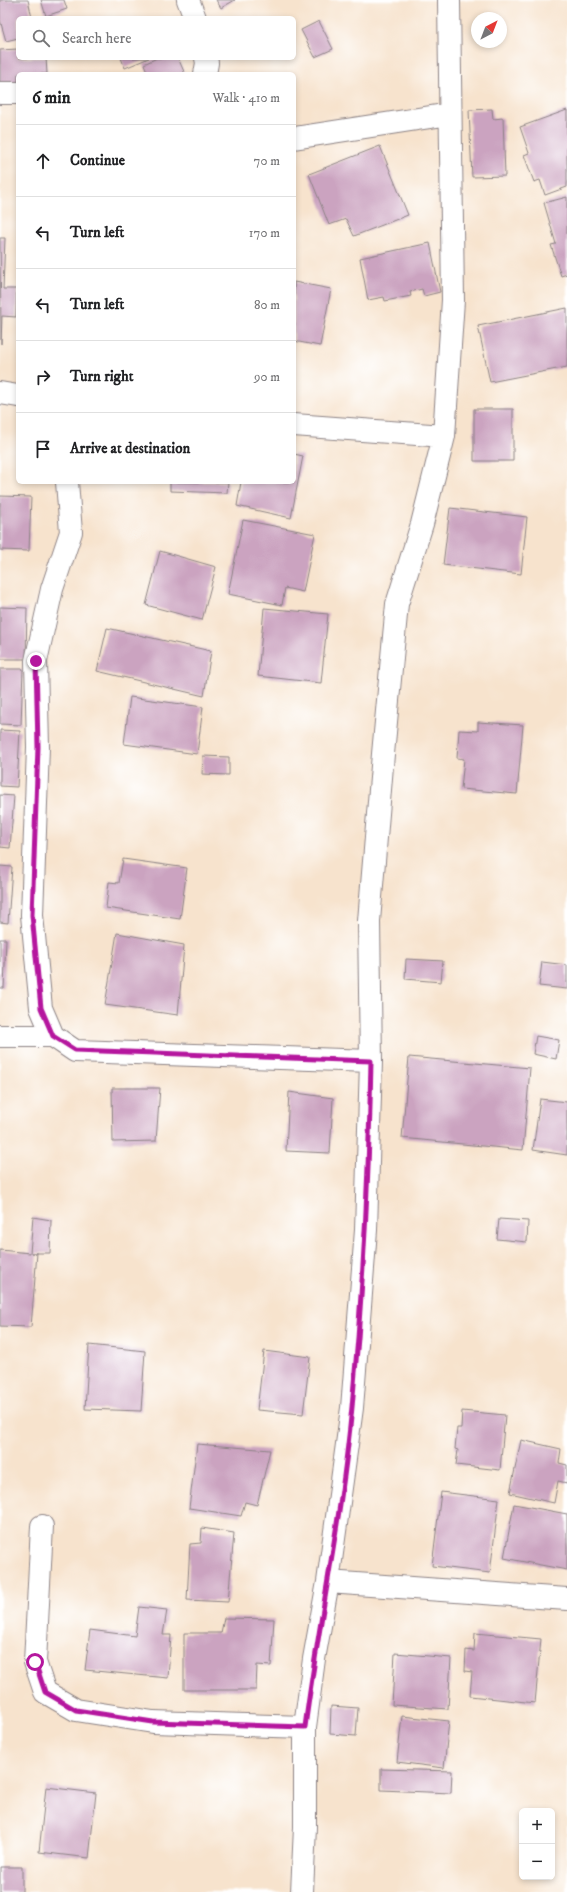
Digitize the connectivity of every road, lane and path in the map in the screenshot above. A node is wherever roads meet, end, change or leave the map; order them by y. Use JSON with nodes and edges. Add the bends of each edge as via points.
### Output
{"nodes":[{"id":1,"x":188,"y":0,"type":"edge"},
{"id":2,"x":449,"y":0,"type":"edge"},
{"id":3,"x":194,"y":16,"type":"edge"},
{"id":4,"x":206,"y":60,"type":"edge"},
{"id":5,"x":205,"y":72,"type":"edge"},
{"id":6,"x":0,"y":93,"type":"edge"},
{"id":7,"x":16,"y":93,"type":"edge"},
{"id":8,"x":450,"y":114,"type":"junction"},
{"id":9,"x":296,"y":138,"type":"edge"},
{"id":10,"x":0,"y":393,"type":"edge"},
{"id":11,"x":16,"y":396,"type":"edge"},
{"id":12,"x":296,"y":425,"type":"edge"},
{"id":13,"x":444,"y":436,"type":"junction"},
{"id":14,"x":67,"y":484,"type":"edge"},
{"id":15,"x":0,"y":1036,"type":"edge"},
{"id":16,"x":53,"y":1036,"type":"junction"},
{"id":17,"x":371,"y":1061,"type":"junction"},
{"id":18,"x":42,"y":1526,"type":"dead end"},
{"id":19,"x":328,"y":1582,"type":"junction"},
{"id":20,"x":567,"y":1599,"type":"edge"},
{"id":21,"x":305,"y":1727,"type":"junction"},
{"id":22,"x":302,"y":1892,"type":"edge"}],
"edges":[{"from":1,"to":3,"type":"street"},
{"from":2,"to":8,"type":"street"},
{"from":4,"to":5,"type":"street"},
{"from":6,"to":7,"type":"street"},
{"from":8,"to":9,"type":"street"},
{"from":8,"to":13,"type":"street","via":[[453,300]]},
{"from":10,"to":11,"type":"street"},
{"from":12,"to":13,"type":"street"},
{"from":13,"to":17,"type":"street","via":[[422,524],[397,604],[369,921]]},
{"from":14,"to":16,"type":"street","via":[[71,532],[52,589],[36,661],[38,747],[32,915],[41,1008]]},
{"from":15,"to":16,"type":"street"},
{"from":16,"to":17,"type":"street","via":[[75,1050]]},
{"from":17,"to":19,"type":"street","via":[[366,1230],[352,1408]]},
{"from":18,"to":21,"type":"street","via":[[35,1662],[45,1692],[76,1710],[153,1722]]},
{"from":19,"to":20,"type":"street"},
{"from":19,"to":21,"type":"street"},
{"from":21,"to":22,"type":"street"}]}
